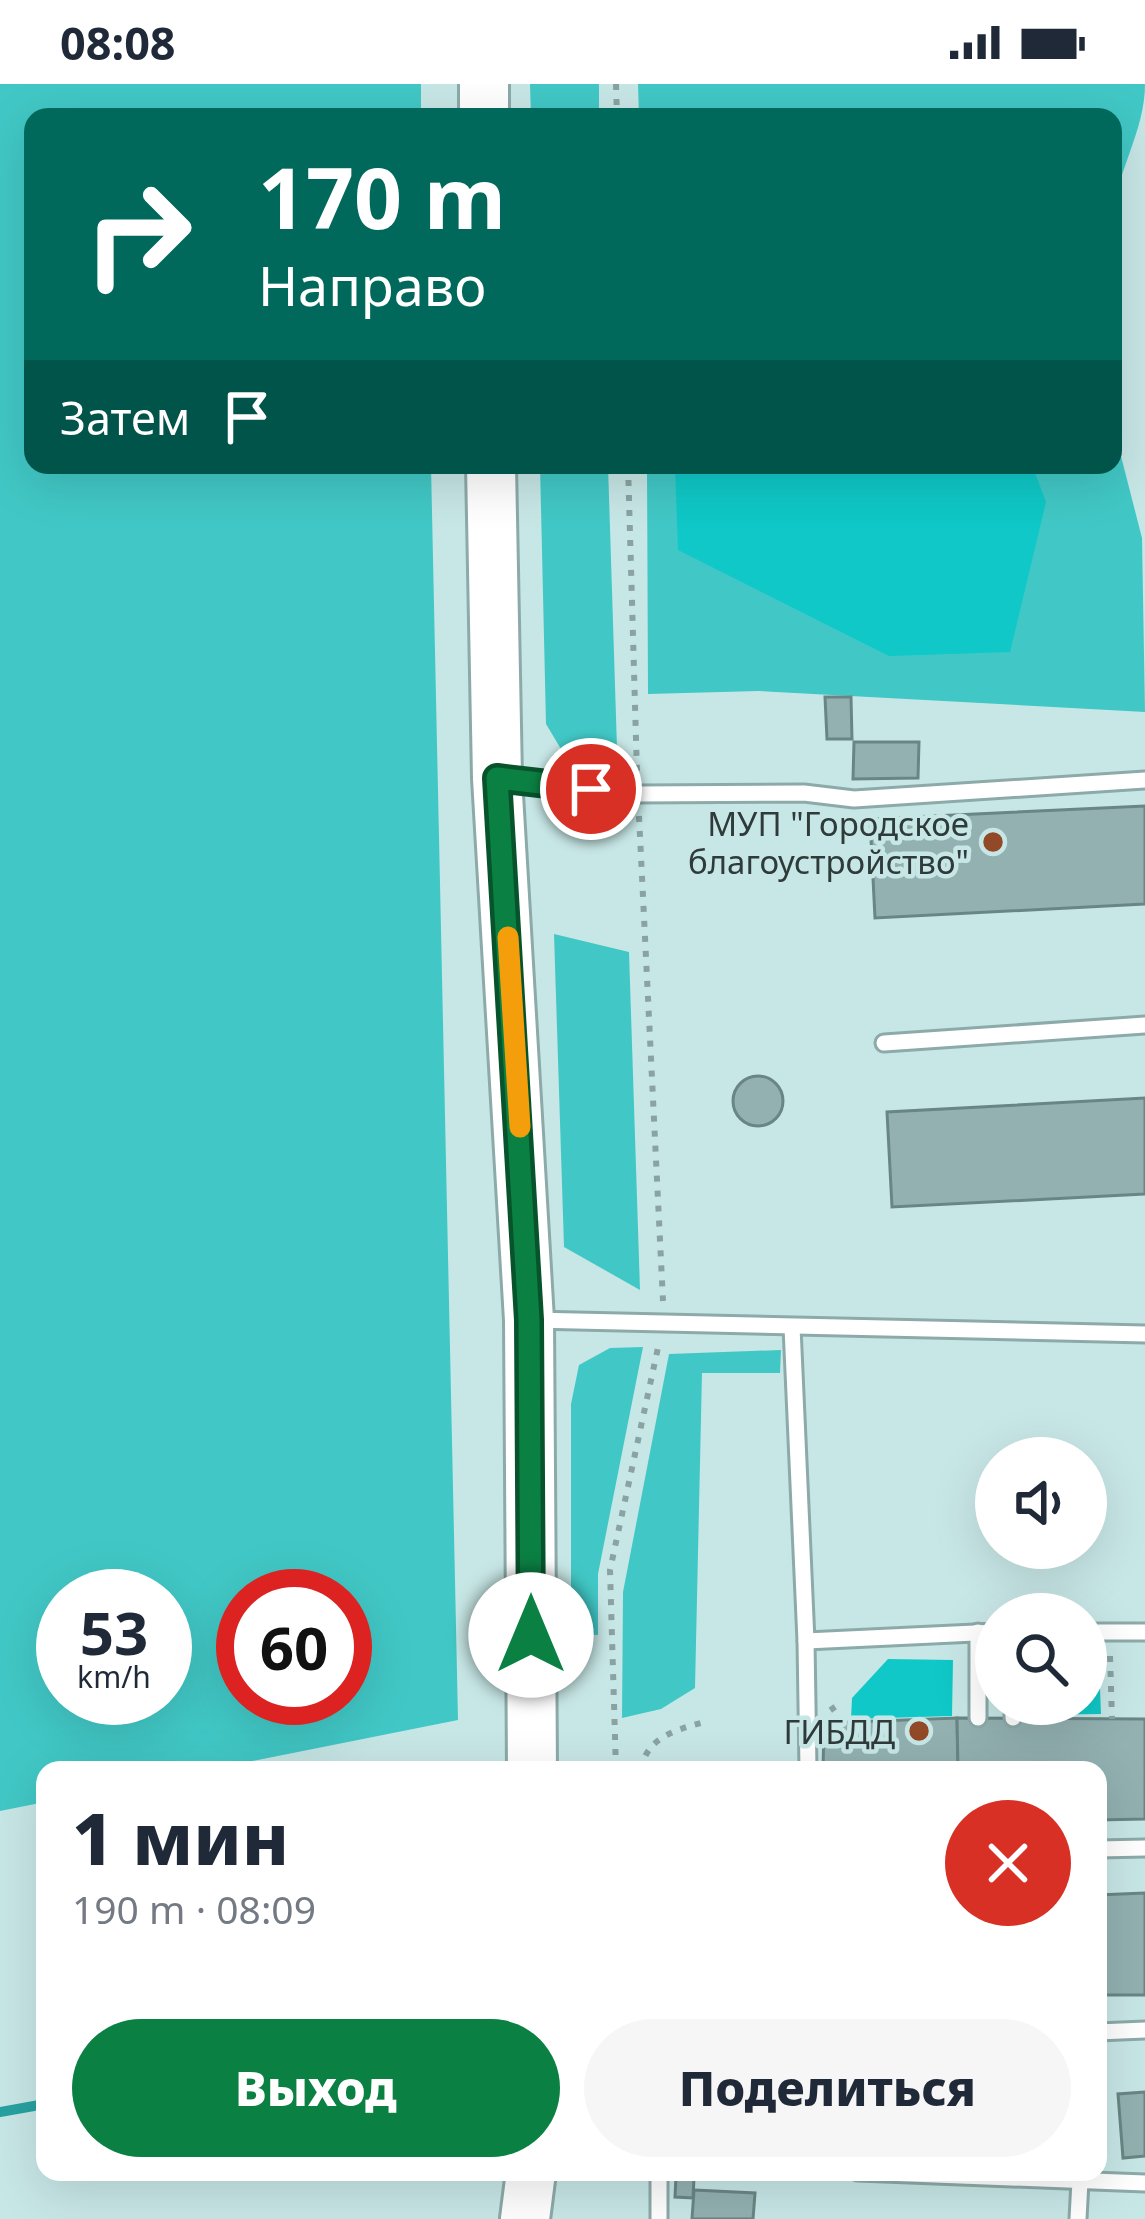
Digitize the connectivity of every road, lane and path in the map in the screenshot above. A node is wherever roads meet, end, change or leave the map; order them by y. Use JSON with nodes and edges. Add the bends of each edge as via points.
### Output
{"nodes":[{"id":1,"x":491,"y":474,"type":"edge"},
{"id":2,"x":628,"y":474,"type":"edge"},
{"id":3,"x":497,"y":778,"type":"junction"},
{"id":4,"x":1145,"y":780,"type":"edge"},
{"id":5,"x":638,"y":794,"type":"junction"},
{"id":6,"x":1145,"y":1025,"type":"edge"},
{"id":7,"x":884,"y":1042,"type":"dead end"},
{"id":8,"x":529,"y":1320,"type":"junction"},
{"id":9,"x":664,"y":1322,"type":"junction"},
{"id":10,"x":792,"y":1327,"type":"junction"},
{"id":11,"x":1145,"y":1334,"type":"edge"},
{"id":12,"x":1109,"y":1632,"type":"joint"},
{"id":13,"x":1145,"y":1632,"type":"edge"},
{"id":14,"x":975,"y":1633,"type":"edge"},
{"id":15,"x":806,"y":1641,"type":"junction"},
{"id":16,"x":1112,"y":1719,"type":"dead end"},
{"id":17,"x":701,"y":1723,"type":"dead end"},
{"id":18,"x":532,"y":1761,"type":"edge"},
{"id":19,"x":616,"y":1761,"type":"edge"},
{"id":20,"x":642,"y":1761,"type":"edge"},
{"id":21,"x":808,"y":1761,"type":"edge"},
{"id":22,"x":1145,"y":1848,"type":"edge"},
{"id":23,"x":1107,"y":1849,"type":"edge"},
{"id":24,"x":1145,"y":2030,"type":"edge"},
{"id":25,"x":1107,"y":2032,"type":"edge"},
{"id":26,"x":530,"y":2181,"type":"edge"},
{"id":27,"x":659,"y":2181,"type":"edge"},
{"id":28,"x":1080,"y":2181,"type":"joint"},
{"id":29,"x":1145,"y":2183,"type":"edge"},
{"id":30,"x":524,"y":2219,"type":"edge"},
{"id":31,"x":659,"y":2219,"type":"edge"},
{"id":32,"x":1078,"y":2219,"type":"edge"}],
"edges":[{"from":1,"to":3,"type":"main road"},
{"from":2,"to":5,"type":"path"},
{"from":3,"to":5,"type":"lane"},
{"from":3,"to":8,"type":"main road"},
{"from":4,"to":5,"type":"lane","via":[[854,799]]},
{"from":5,"to":9,"type":"path"},
{"from":6,"to":7,"type":"lane"},
{"from":8,"to":9,"type":"lane"},
{"from":8,"to":18,"type":"main road"},
{"from":9,"to":10,"type":"lane"},
{"from":9,"to":19,"type":"path","via":[[610,1570]]},
{"from":10,"to":11,"type":"lane"},
{"from":10,"to":15,"type":"lane"},
{"from":12,"to":13,"type":"lane"},
{"from":12,"to":16,"type":"path"},
{"from":14,"to":15,"type":"lane"},
{"from":15,"to":21,"type":"lane"},
{"from":17,"to":20,"type":"path","via":[[664,1733]]},
{"from":22,"to":23,"type":"lane"},
{"from":24,"to":25,"type":"lane"},
{"from":26,"to":30,"type":"main road"},
{"from":27,"to":31,"type":"lane"},
{"from":28,"to":29,"type":"lane"},
{"from":28,"to":32,"type":"lane"}]}
